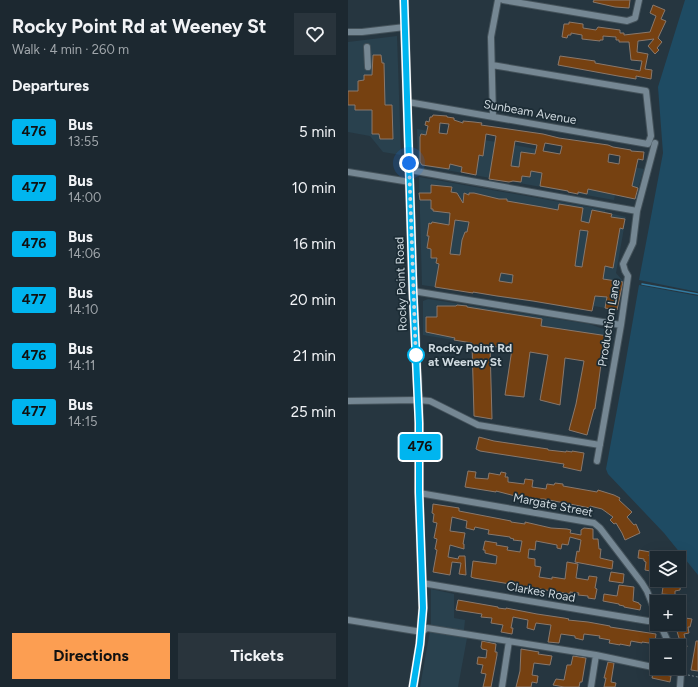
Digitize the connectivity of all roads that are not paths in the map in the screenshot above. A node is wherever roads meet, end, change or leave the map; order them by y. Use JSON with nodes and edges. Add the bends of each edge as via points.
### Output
{"nodes":[{"id":1,"x":404,"y":0,"type":"edge"},
{"id":2,"x":498,"y":0,"type":"edge"},
{"id":3,"x":503,"y":0,"type":"edge"},
{"id":4,"x":639,"y":0,"type":"edge"},
{"id":5,"x":405,"y":27,"type":"junction"},
{"id":6,"x":348,"y":32,"type":"edge"},
{"id":7,"x":367,"y":48,"type":"dead end"},
{"id":8,"x":492,"y":65,"type":"junction"},
{"id":9,"x":368,"y":68,"type":"dead end"},
{"id":10,"x":408,"y":102,"type":"junction"},
{"id":11,"x":493,"y":117,"type":"junction"},
{"id":12,"x":655,"y":143,"type":"dead end"},
{"id":13,"x":410,"y":170,"type":"junction"},
{"id":14,"x":348,"y":172,"type":"edge"},
{"id":15,"x":410,"y":182,"type":"junction"},
{"id":16,"x":637,"y":211,"type":"junction"},
{"id":17,"x":413,"y":291,"type":"junction"},
{"id":18,"x":621,"y":325,"type":"junction"},
{"id":19,"x":418,"y":400,"type":"junction"},
{"id":20,"x":348,"y":401,"type":"edge"},
{"id":21,"x":600,"y":445,"type":"junction"},
{"id":22,"x":597,"y":461,"type":"dead end"},
{"id":23,"x":419,"y":492,"type":"junction"},
{"id":24,"x":422,"y":583,"type":"junction"},
{"id":25,"x":650,"y":598,"type":"edge"},
{"id":26,"x":348,"y":620,"type":"edge"},
{"id":27,"x":650,"y":621,"type":"edge"},
{"id":28,"x":422,"y":632,"type":"junction"},
{"id":29,"x":509,"y":641,"type":"junction"},
{"id":30,"x":596,"y":655,"type":"junction"},
{"id":31,"x":650,"y":665,"type":"edge"},
{"id":32,"x":680,"y":675,"type":"edge"},
{"id":33,"x":413,"y":687,"type":"edge"},
{"id":34,"x":502,"y":687,"type":"edge"},
{"id":35,"x":590,"y":687,"type":"edge"},
{"id":36,"x":680,"y":687,"type":"edge"}],
"edges":[{"from":1,"to":5,"type":"main road","name":"Rocky Point Road"},
{"from":2,"to":8,"type":"street","via":[[491,37]]},
{"from":3,"to":4,"type":"street","via":[[627,21],[635,18]]},
{"from":5,"to":6,"type":"street"},
{"from":5,"to":10,"type":"main road","name":"Rocky Point Road"},
{"from":7,"to":9,"type":"street"},
{"from":8,"to":11,"type":"street"},
{"from":8,"to":11,"type":"street","name":"Sunbeam Avenue","via":[[646,91],[650,136],[648,144]]},
{"from":10,"to":11,"type":"street","name":"Sunbeam Avenue"},
{"from":10,"to":13,"type":"main road","name":"Rocky Point Road"},
{"from":12,"to":16,"type":"street","name":"Production Lane"},
{"from":13,"to":15,"type":"main road","name":"Rocky Point Road"},
{"from":13,"to":16,"type":"street"},
{"from":14,"to":15,"type":"street"},
{"from":15,"to":17,"type":"main road","name":"Rocky Point Road"},
{"from":16,"to":18,"type":"street","name":"Production Lane","via":[[633,244],[623,264],[628,276]]},
{"from":17,"to":18,"type":"street"},
{"from":17,"to":19,"type":"main road","name":"Rocky Point Road"},
{"from":18,"to":21,"type":"street","name":"Production Lane"},
{"from":19,"to":20,"type":"street"},
{"from":19,"to":21,"type":"street","via":[[430,401],[478,425]]},
{"from":19,"to":23,"type":"main road","name":"Rocky Point Road"},
{"from":21,"to":22,"type":"street","name":"Production Lane"},
{"from":23,"to":24,"type":"main road","name":"Rocky Point Road"},
{"from":23,"to":25,"type":"street","name":"Margate Street","via":[[594,523],[642,584]]},
{"from":24,"to":27,"type":"street","name":"Clarkes Road"},
{"from":24,"to":28,"type":"main road","name":"Rocky Point Road"},
{"from":26,"to":28,"type":"street"},
{"from":28,"to":29,"type":"street","via":[[427,628]]},
{"from":28,"to":33,"type":"main road","name":"Rocky Point Road"},
{"from":29,"to":30,"type":"street"},
{"from":29,"to":34,"type":"street"},
{"from":30,"to":31,"type":"street"},
{"from":30,"to":35,"type":"street"},
{"from":32,"to":36,"type":"street"}]}
